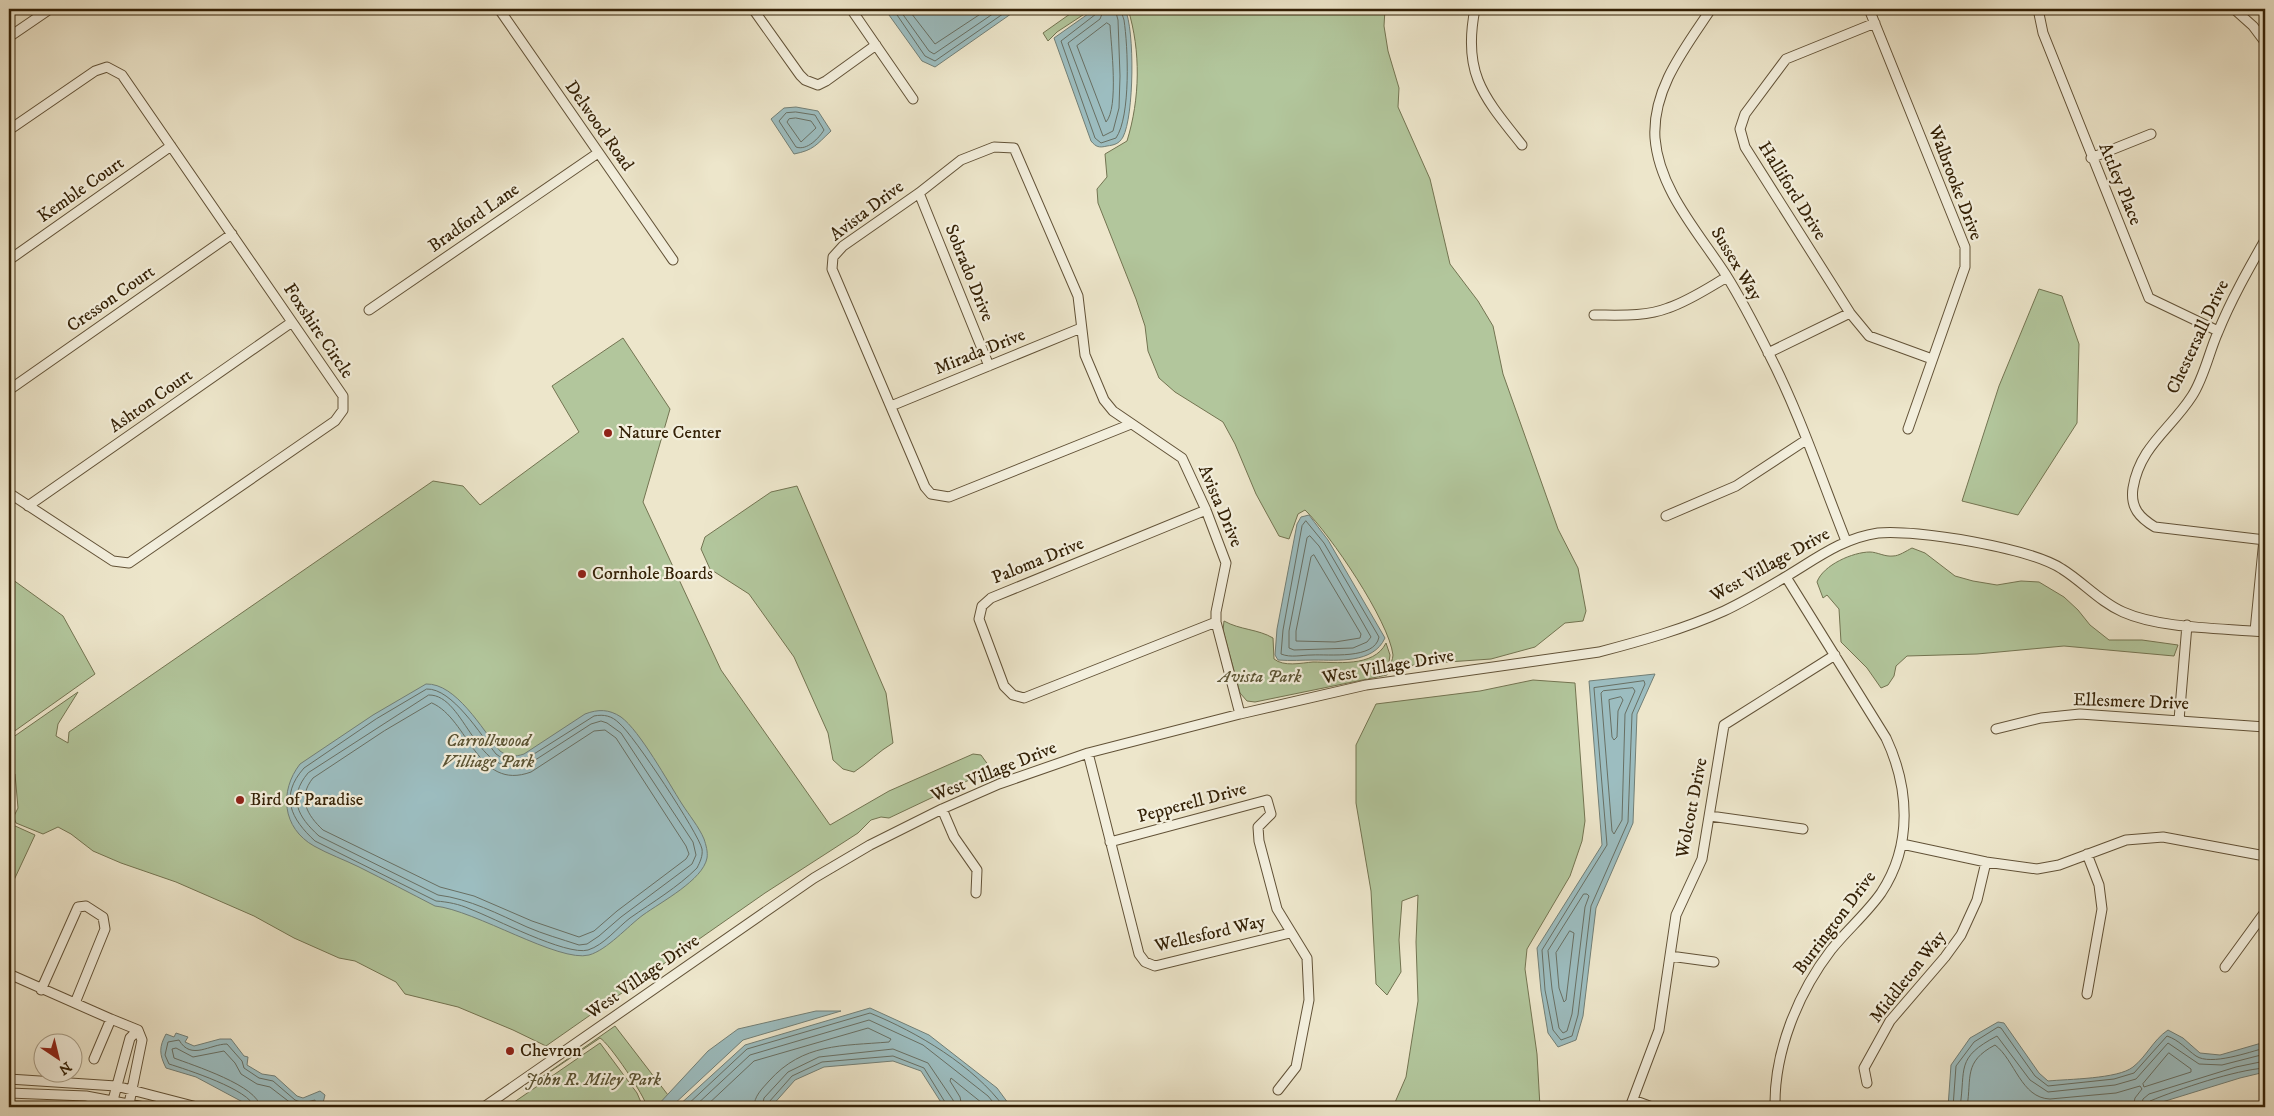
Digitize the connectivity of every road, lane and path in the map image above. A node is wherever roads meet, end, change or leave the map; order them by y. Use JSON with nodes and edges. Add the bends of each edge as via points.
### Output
{"nodes":[{"id":1,"x":50,"y":9,"type":"edge"},
{"id":2,"x":499,"y":9,"type":"edge"},
{"id":3,"x":753,"y":9,"type":"edge"},
{"id":4,"x":851,"y":9,"type":"edge"},
{"id":5,"x":1475,"y":9,"type":"edge"},
{"id":6,"x":1711,"y":9,"type":"edge"},
{"id":7,"x":1869,"y":9,"type":"edge"},
{"id":8,"x":2038,"y":9,"type":"edge"},
{"id":9,"x":2234,"y":9,"type":"edge"},
{"id":10,"x":1875,"y":23,"type":"junction"},
{"id":11,"x":9,"y":35,"type":"edge"},
{"id":12,"x":2265,"y":42,"type":"edge"},
{"id":13,"x":876,"y":45,"type":"junction"},
{"id":14,"x":913,"y":98,"type":"dead end"},
{"id":15,"x":9,"y":130,"type":"edge"},
{"id":16,"x":2151,"y":134,"type":"dead end"},
{"id":17,"x":1522,"y":145,"type":"dead end"},
{"id":18,"x":171,"y":146,"type":"junction"},
{"id":19,"x":598,"y":153,"type":"junction"},
{"id":20,"x":2091,"y":158,"type":"junction"},
{"id":21,"x":919,"y":193,"type":"junction"},
{"id":22,"x":232,"y":234,"type":"junction"},
{"id":23,"x":2265,"y":240,"type":"edge"},
{"id":24,"x":9,"y":260,"type":"edge"},
{"id":25,"x":673,"y":260,"type":"dead end"},
{"id":26,"x":1727,"y":277,"type":"junction"},
{"id":27,"x":369,"y":310,"type":"dead end"},
{"id":28,"x":1850,"y":313,"type":"junction"},
{"id":29,"x":1594,"y":316,"type":"dead end"},
{"id":30,"x":292,"y":322,"type":"junction"},
{"id":31,"x":1082,"y":328,"type":"junction"},
{"id":32,"x":2218,"y":331,"type":"junction"},
{"id":33,"x":1768,"y":353,"type":"junction"},
{"id":34,"x":1932,"y":359,"type":"junction"},
{"id":35,"x":989,"y":366,"type":"junction"},
{"id":36,"x":9,"y":390,"type":"edge"},
{"id":37,"x":891,"y":406,"type":"junction"},
{"id":38,"x":1131,"y":424,"type":"junction"},
{"id":39,"x":1908,"y":429,"type":"dead end"},
{"id":40,"x":1806,"y":440,"type":"junction"},
{"id":41,"x":9,"y":493,"type":"edge"},
{"id":42,"x":28,"y":506,"type":"junction"},
{"id":43,"x":1206,"y":510,"type":"junction"},
{"id":44,"x":1666,"y":516,"type":"dead end"},
{"id":45,"x":2265,"y":529,"type":"edge"},
{"id":46,"x":2265,"y":540,"type":"edge"},
{"id":47,"x":1846,"y":541,"type":"junction"},
{"id":48,"x":1786,"y":577,"type":"junction"},
{"id":49,"x":1216,"y":622,"type":"junction"},
{"id":50,"x":2187,"y":625,"type":"junction"},
{"id":51,"x":2255,"y":631,"type":"junction"},
{"id":52,"x":2265,"y":632,"type":"edge"},
{"id":53,"x":1835,"y":655,"type":"junction"},
{"id":54,"x":1240,"y":714,"type":"junction"},
{"id":55,"x":2179,"y":720,"type":"junction"},
{"id":56,"x":2265,"y":727,"type":"edge"},
{"id":57,"x":1996,"y":729,"type":"dead end"},
{"id":58,"x":1088,"y":753,"type":"junction"},
{"id":59,"x":942,"y":809,"type":"junction"},
{"id":60,"x":1710,"y":816,"type":"junction"},
{"id":61,"x":1803,"y":829,"type":"dead end"},
{"id":62,"x":1110,"y":842,"type":"junction"},
{"id":63,"x":1902,"y":844,"type":"junction"},
{"id":64,"x":2087,"y":854,"type":"junction"},
{"id":65,"x":2265,"y":856,"type":"edge"},
{"id":66,"x":1986,"y":862,"type":"junction"},
{"id":67,"x":976,"y":893,"type":"dead end"},
{"id":68,"x":2265,"y":912,"type":"edge"},
{"id":69,"x":1290,"y":933,"type":"junction"},
{"id":70,"x":1670,"y":956,"type":"junction"},
{"id":71,"x":1714,"y":962,"type":"dead end"},
{"id":72,"x":2225,"y":966,"type":"dead end"},
{"id":73,"x":9,"y":974,"type":"edge"},
{"id":74,"x":41,"y":990,"type":"junction"},
{"id":75,"x":2087,"y":994,"type":"dead end"},
{"id":76,"x":75,"y":1003,"type":"junction"},
{"id":77,"x":111,"y":1020,"type":"junction"},
{"id":78,"x":138,"y":1030,"type":"junction"},
{"id":79,"x":94,"y":1059,"type":"dead end"},
{"id":80,"x":9,"y":1079,"type":"edge"},
{"id":81,"x":1867,"y":1083,"type":"dead end"},
{"id":82,"x":116,"y":1086,"type":"junction"},
{"id":83,"x":131,"y":1089,"type":"junction"},
{"id":84,"x":1278,"y":1090,"type":"dead end"},
{"id":85,"x":9,"y":1093,"type":"edge"},
{"id":86,"x":113,"y":1100,"type":"junction"},
{"id":87,"x":129,"y":1104,"type":"junction"},
{"id":88,"x":1631,"y":1104,"type":"edge"},
{"id":89,"x":144,"y":1107,"type":"edge"},
{"id":90,"x":197,"y":1107,"type":"edge"},
{"id":91,"x":484,"y":1107,"type":"edge"},
{"id":92,"x":1652,"y":1107,"type":"edge"},
{"id":93,"x":1775,"y":1107,"type":"edge"}],
"edges":[{"from":1,"to":11,"type":"street"},
{"from":2,"to":19,"type":"street","name":"Delwood Road"},
{"from":3,"to":13,"type":"street","via":[[800,75],[811,83],[818,85]]},
{"from":4,"to":13,"type":"street"},
{"from":5,"to":17,"type":"street","via":[[1470,38],[1474,71],[1488,101]]},
{"from":6,"to":26,"type":"street","name":"Sussex Way","via":[[1665,81],[1657,109],[1655,138],[1660,165],[1670,190]]},
{"from":7,"to":10,"type":"street","name":"Walbrooke Drive"},
{"from":8,"to":20,"type":"street","name":"Attley Place","via":[[2043,33]]},
{"from":9,"to":12,"type":"street"},
{"from":10,"to":28,"type":"street","name":"Halliford Drive","via":[[1786,59],[1746,114],[1740,129],[1745,147]]},
{"from":10,"to":34,"type":"street","name":"Walbrooke Drive","via":[[1965,247],[1964,267]]},
{"from":13,"to":14,"type":"street"},
{"from":15,"to":18,"type":"street","name":"Foxshire Circle","via":[[95,71],[107,67],[122,75]]},
{"from":16,"to":20,"type":"street"},
{"from":18,"to":22,"type":"street","name":"Foxshire Circle"},
{"from":18,"to":24,"type":"street","name":"Kemble Court"},
{"from":19,"to":25,"type":"street","name":"Delwood Road"},
{"from":19,"to":27,"type":"street","name":"Bradford Lane"},
{"from":20,"to":32,"type":"street","name":"Attley Place","via":[[2149,298]]},
{"from":21,"to":31,"type":"street","name":"Avista Drive","via":[[961,160],[994,147],[1014,148],[1078,296]]},
{"from":21,"to":35,"type":"street","name":"Sobrado Drive"},
{"from":21,"to":37,"type":"street","name":"Avista Drive","via":[[843,246],[833,256],[832,263]]},
{"from":22,"to":30,"type":"street","name":"Foxshire Circle"},
{"from":22,"to":36,"type":"street","name":"Cresson Court"},
{"from":23,"to":32,"type":"street","name":"Chestersall Drive"},
{"from":26,"to":29,"type":"street","via":[[1667,309],[1644,314]]},
{"from":26,"to":33,"type":"street","name":"Sussex Way"},
{"from":28,"to":33,"type":"street"},
{"from":28,"to":34,"type":"street","name":"Halliford Drive","via":[[1869,336]]},
{"from":30,"to":42,"type":"street","name":"Ashton Court"},
{"from":30,"to":42,"type":"street","name":"Foxshire Circle","via":[[343,396],[343,410],[327,427],[129,563],[113,561]]},
{"from":31,"to":35,"type":"street","name":"Mirada Drive"},
{"from":31,"to":38,"type":"street","name":"Avista Drive","via":[[1085,354],[1104,400]]},
{"from":32,"to":46,"type":"street","name":"Chestersall Drive","via":[[2193,396],[2146,451],[2133,488],[2133,504],[2140,518],[2155,528]]},
{"from":33,"to":40,"type":"street","name":"Sussex Way"},
{"from":34,"to":39,"type":"street","name":"Walbrooke Drive"},
{"from":35,"to":37,"type":"street","name":"Mirada Drive"},
{"from":37,"to":38,"type":"street","name":"Avista Drive","via":[[924,487],[931,494],[949,497]]},
{"from":38,"to":43,"type":"street","name":"Avista Drive","via":[[1182,458]]},
{"from":40,"to":44,"type":"street","via":[[1736,486]]},
{"from":40,"to":47,"type":"street","name":"Sussex Way"},
{"from":41,"to":42,"type":"street","name":"Foxshire Circle"},
{"from":43,"to":49,"type":"street","name":"Avista Drive","via":[[1226,563]]},
{"from":43,"to":49,"type":"street","name":"Paloma Drive","via":[[991,598],[982,606],[979,619],[1004,686],[1013,695],[1024,698]]},
{"from":45,"to":46,"type":"street"},
{"from":46,"to":51,"type":"street"},
{"from":47,"to":48,"type":"street","name":"West Village Drive"},
{"from":47,"to":50,"type":"street","name":"West Village Drive","via":[[1878,533],[1908,532],[2020,551],[2061,568],[2102,600],[2124,612],[2151,621]]},
{"from":48,"to":53,"type":"street","name":"Burrington Drive"},
{"from":48,"to":54,"type":"street","name":"West Village Drive","via":[[1725,610],[1662,635],[1599,652],[1366,685]]},
{"from":49,"to":54,"type":"street","name":"Avista Drive"},
{"from":50,"to":51,"type":"street","name":"West Village Drive"},
{"from":50,"to":55,"type":"street"},
{"from":51,"to":52,"type":"street","name":"West Village Drive"},
{"from":53,"to":60,"type":"street","name":"Wolcott Drive","via":[[1724,725]]},
{"from":53,"to":63,"type":"street","name":"Burrington Drive","via":[[1886,738],[1897,762],[1905,804]]},
{"from":54,"to":58,"type":"street","name":"West Village Drive"},
{"from":55,"to":56,"type":"street","name":"Ellesmere Drive"},
{"from":55,"to":57,"type":"street","name":"Ellesmere Drive","via":[[2080,714],[2041,718]]},
{"from":58,"to":59,"type":"street","name":"West Village Drive","via":[[999,784]]},
{"from":58,"to":62,"type":"street","name":"Wellesford Way"},
{"from":59,"to":67,"type":"street","via":[[954,837],[977,870]]},
{"from":59,"to":91,"type":"street","name":"West Village Drive","via":[[814,878]]},
{"from":60,"to":61,"type":"street"},
{"from":60,"to":70,"type":"street","name":"Wolcott Drive","via":[[1702,859],[1676,915]]},
{"from":62,"to":69,"type":"street","name":"Wellesford Way","via":[[1139,954],[1145,962],[1155,966]]},
{"from":62,"to":69,"type":"street","name":"Pepperell Drive","via":[[1267,800],[1271,814],[1258,827],[1259,841],[1278,909]]},
{"from":63,"to":66,"type":"street"},
{"from":63,"to":93,"type":"street","name":"Burrington Drive","via":[[1881,893],[1831,950],[1803,994],[1784,1042]]},
{"from":64,"to":65,"type":"street","via":[[2126,840],[2163,837]]},
{"from":64,"to":66,"type":"street","via":[[2037,869]]},
{"from":64,"to":75,"type":"street","via":[[2099,885],[2102,909]]},
{"from":66,"to":81,"type":"street","name":"Middleton Way","via":[[1977,900],[1961,934],[1890,1021],[1864,1068]]},
{"from":68,"to":72,"type":"street"},
{"from":69,"to":84,"type":"street","name":"Pepperell Drive","via":[[1302,946],[1307,958],[1309,1000],[1296,1067]]},
{"from":70,"to":71,"type":"street"},
{"from":70,"to":88,"type":"street","name":"Wolcott Drive","via":[[1659,1030]]},
{"from":73,"to":74,"type":"street"},
{"from":74,"to":76,"type":"street"},
{"from":74,"to":76,"type":"street","via":[[78,907],[86,906],[103,917],[105,929]]},
{"from":76,"to":77,"type":"street"},
{"from":77,"to":78,"type":"street"},
{"from":77,"to":79,"type":"street"},
{"from":78,"to":82,"type":"street","via":[[130,1038]]},
{"from":78,"to":83,"type":"street","via":[[142,1040]]},
{"from":80,"to":82,"type":"street"},
{"from":82,"to":83,"type":"street"},
{"from":82,"to":86,"type":"street"},
{"from":83,"to":87,"type":"street"},
{"from":83,"to":90,"type":"street"},
{"from":85,"to":86,"type":"street"},
{"from":86,"to":87,"type":"street"},
{"from":87,"to":89,"type":"street"},
{"from":88,"to":92,"type":"street"}]}
